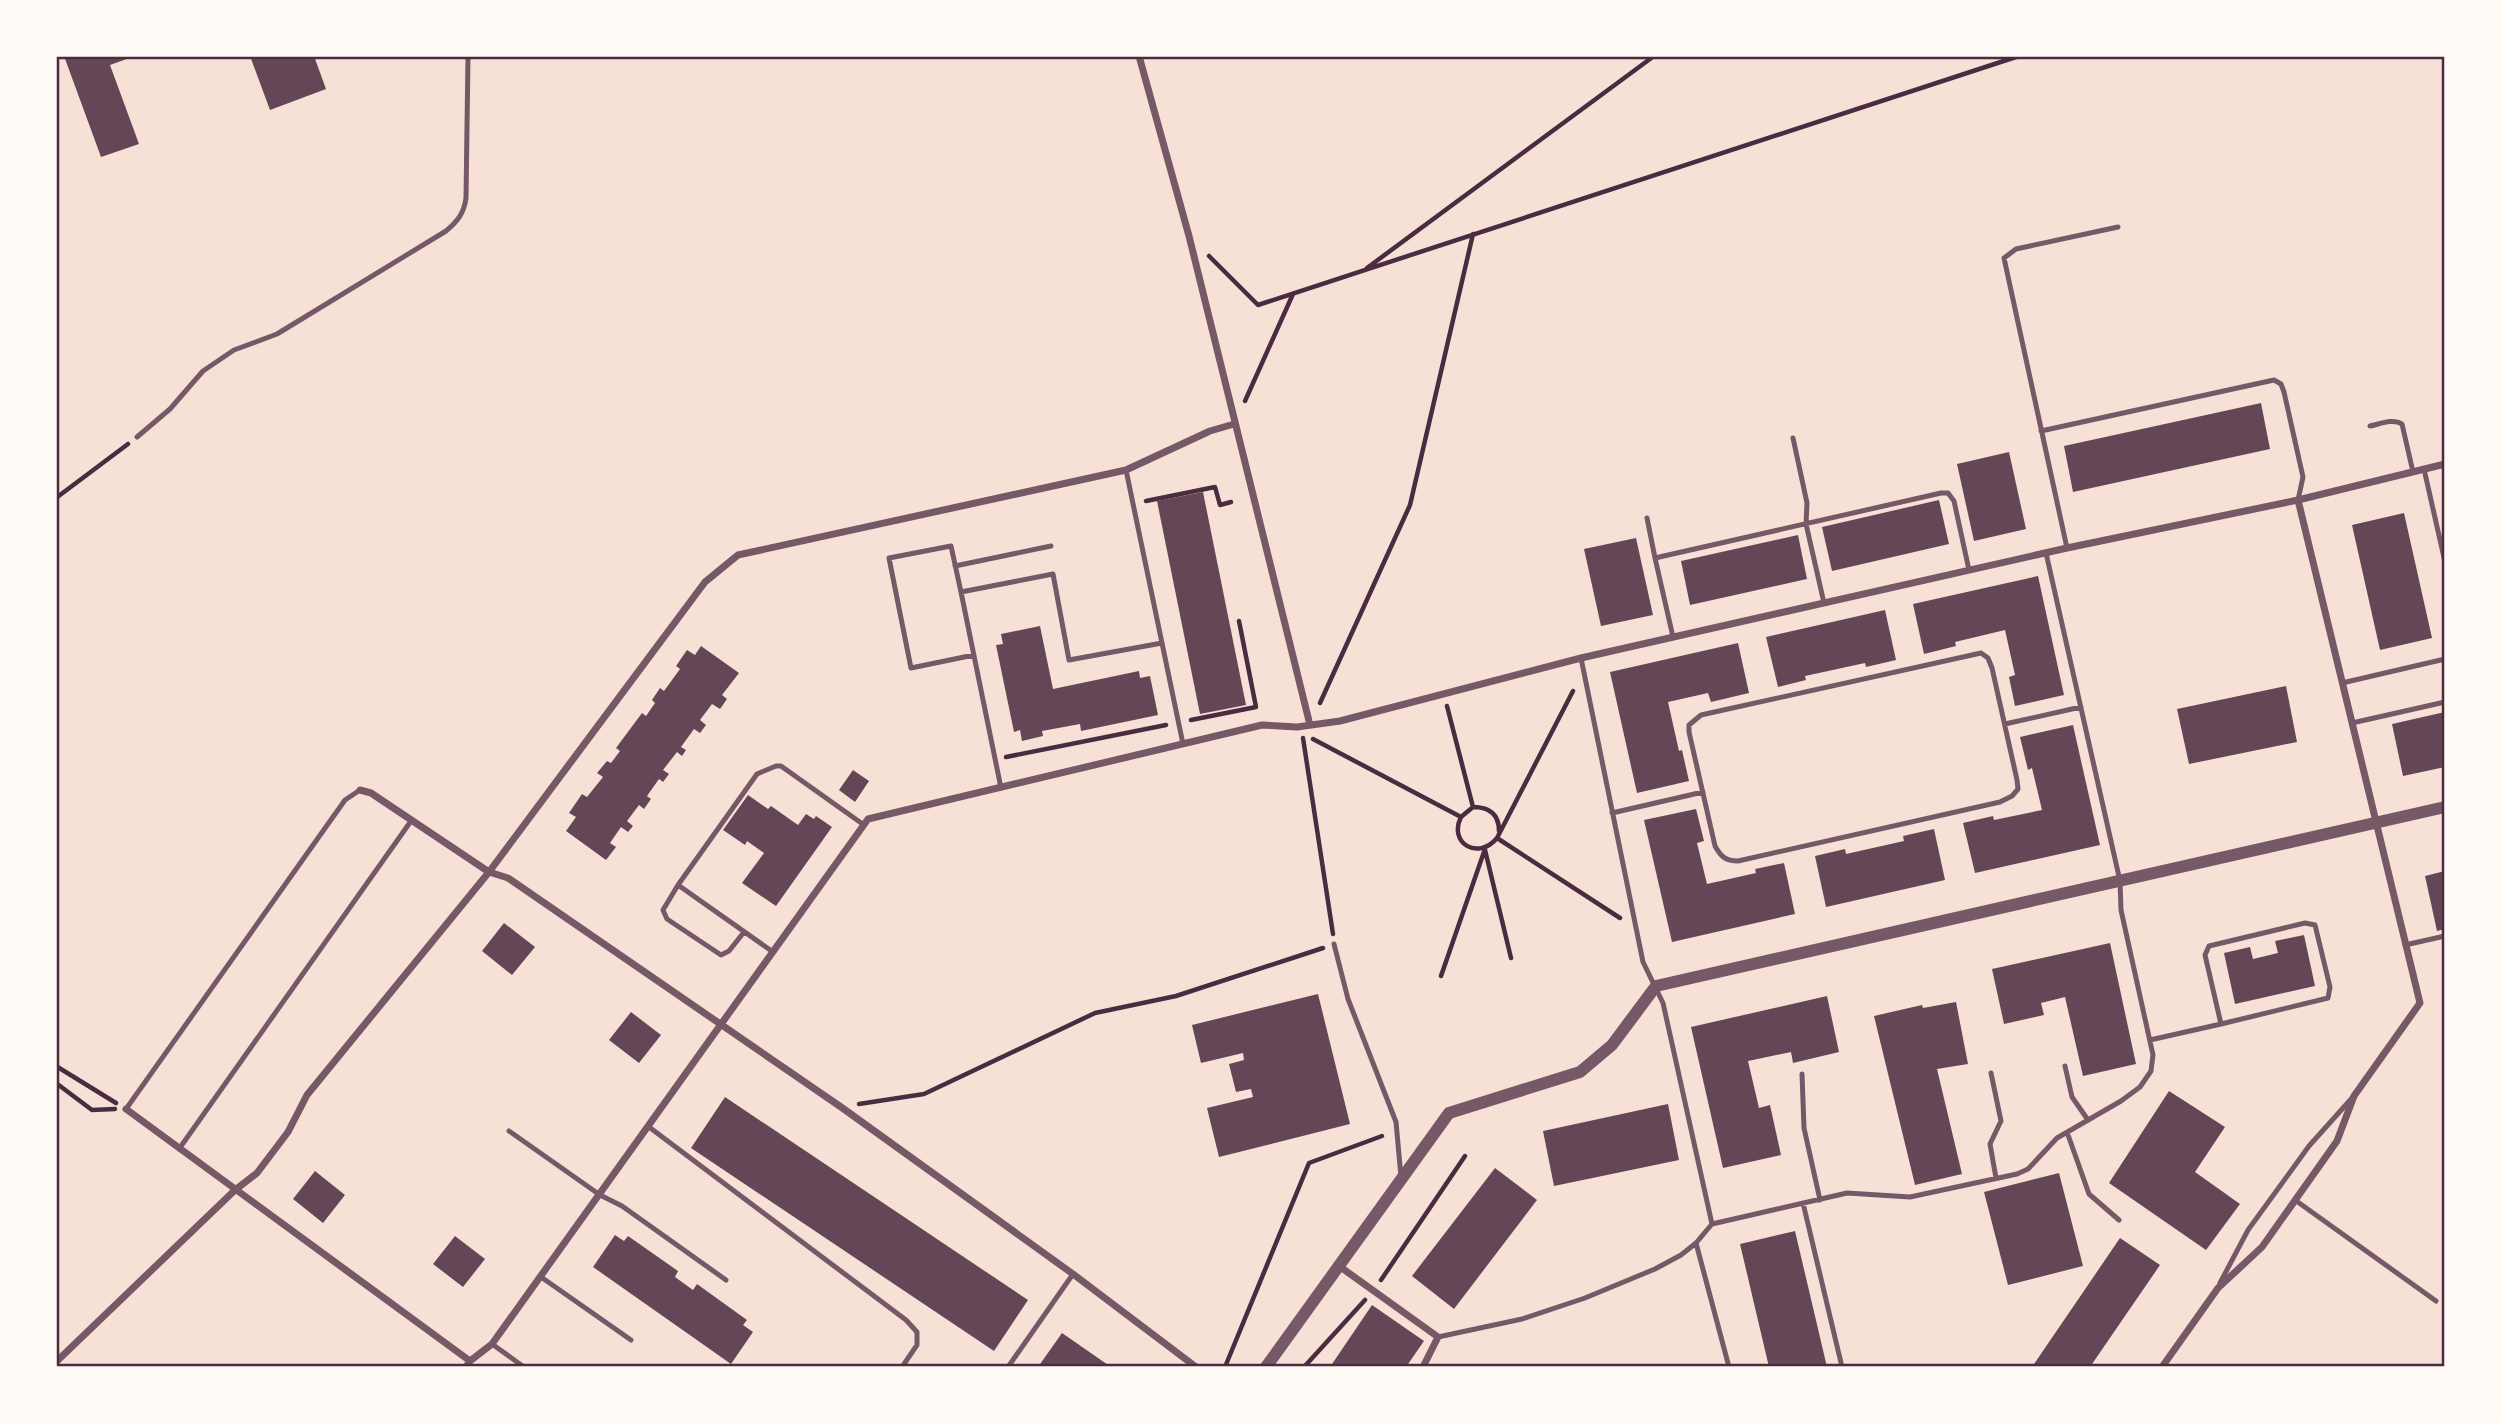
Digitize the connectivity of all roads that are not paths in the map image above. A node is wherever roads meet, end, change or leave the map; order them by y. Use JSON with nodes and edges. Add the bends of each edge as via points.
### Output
{"nodes":[{"id":1,"x":468,"y":56,"type":"edge"},
{"id":2,"x":1139,"y":56,"type":"edge"},
{"id":3,"x":2118,"y":227,"type":"dead end"},
{"id":4,"x":1234,"y":424,"type":"junction"},
{"id":5,"x":2370,"y":426,"type":"dead end"},
{"id":6,"x":2041,"y":431,"type":"junction"},
{"id":7,"x":137,"y":437,"type":"road end"},
{"id":8,"x":1793,"y":438,"type":"dead end"},
{"id":9,"x":2445,"y":464,"type":"edge"},
{"id":10,"x":2424,"y":469,"type":"junction"},
{"id":11,"x":1126,"y":470,"type":"junction"},
{"id":12,"x":2413,"y":472,"type":"junction"},
{"id":13,"x":2298,"y":500,"type":"junction"},
{"id":14,"x":1647,"y":518,"type":"dead end"},
{"id":15,"x":1806,"y":524,"type":"junction"},
{"id":16,"x":1051,"y":546,"type":"dead end"},
{"id":17,"x":2067,"y":548,"type":"junction"},
{"id":18,"x":2046,"y":553,"type":"junction"},
{"id":19,"x":1655,"y":558,"type":"junction"},
{"id":20,"x":2445,"y":562,"type":"edge"},
{"id":21,"x":955,"y":566,"type":"junction"},
{"id":22,"x":1969,"y":570,"type":"junction"},
{"id":23,"x":961,"y":592,"type":"junction"},
{"id":24,"x":1824,"y":603,"type":"junction"},
{"id":25,"x":1673,"y":637,"type":"junction"},
{"id":26,"x":1162,"y":643,"type":"junction"},
{"id":27,"x":974,"y":655,"type":"junction"},
{"id":28,"x":1581,"y":658,"type":"junction"},
{"id":29,"x":2445,"y":659,"type":"edge"},
{"id":30,"x":2342,"y":683,"type":"junction"},
{"id":31,"x":2445,"y":702,"type":"edge"},
{"id":32,"x":2081,"y":707,"type":"junction"},
{"id":33,"x":2352,"y":723,"type":"junction"},
{"id":34,"x":2005,"y":724,"type":"junction"},
{"id":35,"x":1310,"y":725,"type":"junction"},
{"id":36,"x":1183,"y":744,"type":"junction"},
{"id":37,"x":1001,"y":788,"type":"junction"},
{"id":38,"x":359,"y":790,"type":"joint"},
{"id":39,"x":1703,"y":792,"type":"junction"},
{"id":40,"x":2445,"y":807,"type":"edge"},
{"id":41,"x":1612,"y":813,"type":"junction"},
{"id":42,"x":411,"y":821,"type":"junction"},
{"id":43,"x":2376,"y":822,"type":"junction"},
{"id":44,"x":864,"y":825,"type":"junction"},
{"id":45,"x":489,"y":872,"type":"junction"},
{"id":46,"x":2120,"y":881,"type":"junction"},
{"id":47,"x":678,"y":885,"type":"junction"},
{"id":48,"x":744,"y":932,"type":"junction"},
{"id":49,"x":2445,"y":936,"type":"edge"},
{"id":50,"x":1334,"y":944,"type":"road end"},
{"id":51,"x":2405,"y":945,"type":"junction"},
{"id":52,"x":773,"y":952,"type":"junction"},
{"id":53,"x":1656,"y":986,"type":"junction"},
{"id":54,"x":2221,"y":1024,"type":"junction"},
{"id":55,"x":721,"y":1025,"type":"junction"},
{"id":56,"x":2150,"y":1040,"type":"junction"},
{"id":57,"x":2065,"y":1066,"type":"dead end"},
{"id":58,"x":1991,"y":1073,"type":"dead end"},
{"id":59,"x":1802,"y":1074,"type":"dead end"},
{"id":60,"x":2354,"y":1096,"type":"junction"},
{"id":61,"x":126,"y":1109,"type":"joint"},
{"id":62,"x":2088,"y":1120,"type":"junction"},
{"id":63,"x":649,"y":1127,"type":"junction"},
{"id":64,"x":509,"y":1131,"type":"dead end"},
{"id":65,"x":2067,"y":1132,"type":"junction"},
{"id":66,"x":179,"y":1149,"type":"junction"},
{"id":67,"x":1996,"y":1178,"type":"junction"},
{"id":68,"x":1402,"y":1180,"type":"junction"},
{"id":69,"x":235,"y":1190,"type":"junction"},
{"id":70,"x":600,"y":1195,"type":"junction"},
{"id":71,"x":1820,"y":1200,"type":"junction"},
{"id":72,"x":2295,"y":1200,"type":"junction"},
{"id":73,"x":1802,"y":1203,"type":"junction"},
{"id":74,"x":2119,"y":1220,"type":"dead end"},
{"id":75,"x":1713,"y":1224,"type":"junction"},
{"id":76,"x":1696,"y":1244,"type":"junction"},
{"id":77,"x":1339,"y":1266,"type":"junction"},
{"id":78,"x":1073,"y":1274,"type":"junction"},
{"id":79,"x":541,"y":1277,"type":"junction"},
{"id":80,"x":726,"y":1280,"type":"dead end"},
{"id":81,"x":2218,"y":1288,"type":"junction"},
{"id":82,"x":2436,"y":1301,"type":"dead end"},
{"id":83,"x":1438,"y":1337,"type":"junction"},
{"id":84,"x":631,"y":1340,"type":"dead end"},
{"id":85,"x":492,"y":1344,"type":"junction"},
{"id":86,"x":56,"y":1362,"type":"edge"},
{"id":87,"x":468,"y":1364,"type":"edge"},
{"id":88,"x":524,"y":1367,"type":"edge"},
{"id":89,"x":902,"y":1367,"type":"edge"},
{"id":90,"x":1008,"y":1367,"type":"edge"},
{"id":91,"x":1196,"y":1367,"type":"edge"},
{"id":92,"x":1266,"y":1367,"type":"edge"},
{"id":93,"x":1423,"y":1367,"type":"edge"},
{"id":94,"x":1729,"y":1367,"type":"edge"},
{"id":95,"x":1842,"y":1367,"type":"edge"},
{"id":96,"x":2162,"y":1367,"type":"edge"}],
"edges":[{"from":1,"to":7,"type":"lane","via":[[466,198],[457,221],[277,334],[234,350],[203,371],[170,410]]},
{"from":2,"to":4,"type":"street"},
{"from":3,"to":6,"type":"lane","via":[[2016,249],[2004,258]]},
{"from":4,"to":11,"type":"street"},
{"from":4,"to":35,"type":"street"},
{"from":5,"to":12,"type":"lane","via":[[2390,421],[2402,424]]},
{"from":6,"to":13,"type":"lane","via":[[2274,380],[2284,392],[2303,477]]},
{"from":6,"to":17,"type":"lane"},
{"from":8,"to":15,"type":"lane","via":[[1807,503]]},
{"from":9,"to":10,"type":"street"},
{"from":10,"to":12,"type":"street"},
{"from":10,"to":20,"type":"lane"},
{"from":11,"to":26,"type":"lane"},
{"from":11,"to":45,"type":"street","via":[[738,555],[705,582]]},
{"from":12,"to":13,"type":"street"},
{"from":13,"to":17,"type":"street"},
{"from":13,"to":30,"type":"street"},
{"from":14,"to":19,"type":"lane"},
{"from":15,"to":19,"type":"lane"},
{"from":15,"to":22,"type":"lane","via":[[1948,493],[1954,501]]},
{"from":15,"to":24,"type":"lane"},
{"from":16,"to":21,"type":"lane"},
{"from":17,"to":18,"type":"street"},
{"from":18,"to":22,"type":"street"},
{"from":18,"to":32,"type":"lane"},
{"from":19,"to":25,"type":"lane"},
{"from":21,"to":23,"type":"lane"},
{"from":21,"to":27,"type":"lane","via":[[951,546],[888,558],[911,668]]},
{"from":22,"to":24,"type":"street"},
{"from":23,"to":26,"type":"lane","via":[[1053,574],[1069,660]]},
{"from":23,"to":27,"type":"lane"},
{"from":24,"to":25,"type":"street"},
{"from":25,"to":28,"type":"street"},
{"from":26,"to":36,"type":"lane"},
{"from":27,"to":37,"type":"lane"},
{"from":28,"to":35,"type":"street"},
{"from":28,"to":41,"type":"lane"},
{"from":29,"to":30,"type":"lane"},
{"from":30,"to":33,"type":"street"},
{"from":31,"to":33,"type":"lane"},
{"from":32,"to":34,"type":"lane"},
{"from":32,"to":46,"type":"lane"},
{"from":33,"to":43,"type":"street"},
{"from":34,"to":39,"type":"lane","via":[[2018,789],[2000,802],[1728,861],[1715,846]]},
{"from":34,"to":39,"type":"lane","via":[[1989,659],[1981,653],[1715,712],[1689,724]]},
{"from":35,"to":36,"type":"street","via":[[1262,726]]},
{"from":36,"to":37,"type":"street"},
{"from":37,"to":44,"type":"street","via":[[868,819]]},
{"from":38,"to":42,"type":"street","via":[[371,793]]},
{"from":38,"to":61,"type":"lane","via":[[345,800]]},
{"from":39,"to":41,"type":"lane"},
{"from":40,"to":43,"type":"street"},
{"from":41,"to":53,"type":"lane","via":[[1643,962]]},
{"from":42,"to":45,"type":"street"},
{"from":42,"to":66,"type":"lane"},
{"from":43,"to":46,"type":"street"},
{"from":43,"to":51,"type":"street"},
{"from":44,"to":47,"type":"lane","via":[[776,766],[757,774]]},
{"from":44,"to":52,"type":"street"},
{"from":45,"to":55,"type":"street","via":[[508,878]]},
{"from":45,"to":69,"type":"street","via":[[307,1095],[288,1132],[257,1173]]},
{"from":46,"to":53,"type":"street"},
{"from":46,"to":56,"type":"lane","via":[[2120,911]]},
{"from":47,"to":48,"type":"lane"},
{"from":47,"to":48,"type":"lane","via":[[663,910],[667,919],[721,956]]},
{"from":48,"to":52,"type":"lane"},
{"from":49,"to":51,"type":"lane"},
{"from":50,"to":68,"type":"lane","via":[[1348,999],[1396,1122]]},
{"from":51,"to":60,"type":"street","via":[[2420,1003]]},
{"from":52,"to":55,"type":"street"},
{"from":53,"to":68,"type":"street","via":[[1612,1045],[1580,1072],[1449,1113]]},
{"from":53,"to":75,"type":"lane"},
{"from":54,"to":54,"type":"lane","via":[[2205,955],[2209,946],[2305,923],[2315,925],[2330,987],[2328,998]]},
{"from":54,"to":56,"type":"lane"},
{"from":55,"to":63,"type":"street"},
{"from":55,"to":78,"type":"street"},
{"from":56,"to":62,"type":"lane","via":[[2151,1071],[2140,1087]]},
{"from":57,"to":62,"type":"lane","via":[[2072,1097]]},
{"from":58,"to":67,"type":"lane","via":[[2001,1121],[1990,1144]]},
{"from":59,"to":71,"type":"lane","via":[[1804,1128]]},
{"from":60,"to":72,"type":"street","via":[[2337,1141]]},
{"from":60,"to":81,"type":"lane","via":[[2309,1146],[2248,1230]]},
{"from":61,"to":66,"type":"street"},
{"from":62,"to":65,"type":"lane"},
{"from":63,"to":70,"type":"street"},
{"from":63,"to":89,"type":"lane","via":[[906,1320],[917,1332],[917,1345]]},
{"from":64,"to":70,"type":"lane"},
{"from":65,"to":67,"type":"lane","via":[[2028,1169]]},
{"from":65,"to":74,"type":"lane","via":[[2088,1194]]},
{"from":66,"to":69,"type":"street"},
{"from":67,"to":71,"type":"lane","via":[[1910,1197],[1847,1193]]},
{"from":68,"to":77,"type":"street"},
{"from":69,"to":86,"type":"street"},
{"from":69,"to":87,"type":"street"},
{"from":70,"to":79,"type":"street"},
{"from":70,"to":80,"type":"lane"},
{"from":71,"to":73,"type":"lane"},
{"from":72,"to":81,"type":"street","via":[[2262,1247]]},
{"from":72,"to":82,"type":"lane"},
{"from":73,"to":75,"type":"lane"},
{"from":73,"to":95,"type":"lane"},
{"from":75,"to":76,"type":"lane"},
{"from":76,"to":83,"type":"lane","via":[[1655,1269],[1585,1298],[1522,1319]]},
{"from":76,"to":94,"type":"lane"},
{"from":77,"to":83,"type":"street"},
{"from":77,"to":92,"type":"street"},
{"from":78,"to":90,"type":"lane"},
{"from":78,"to":91,"type":"street"},
{"from":79,"to":84,"type":"lane"},
{"from":79,"to":85,"type":"street"},
{"from":81,"to":96,"type":"street"},
{"from":83,"to":93,"type":"street"},
{"from":85,"to":87,"type":"street"},
{"from":85,"to":88,"type":"lane"}]}
